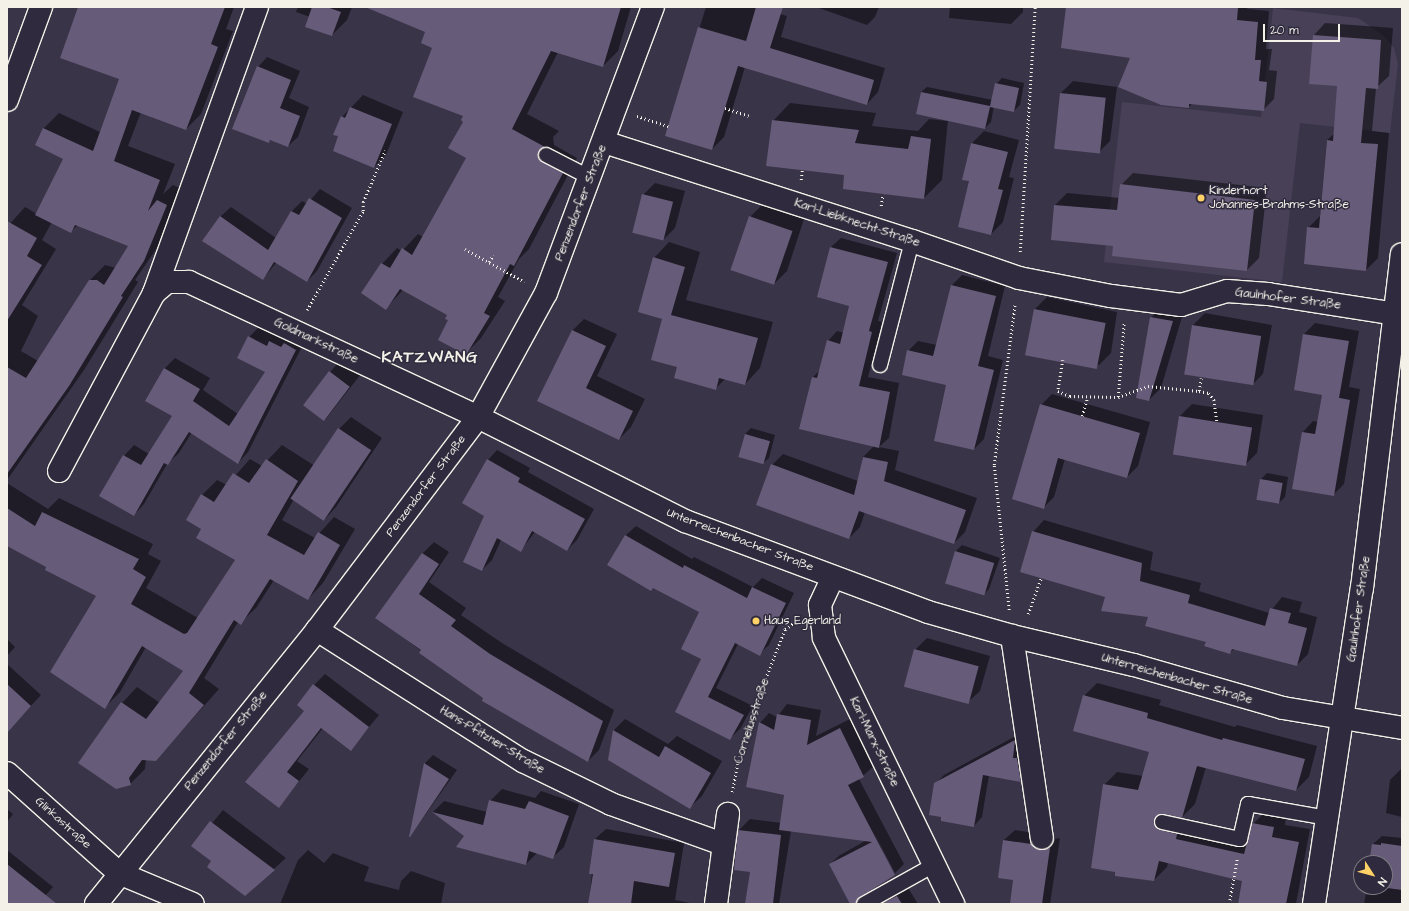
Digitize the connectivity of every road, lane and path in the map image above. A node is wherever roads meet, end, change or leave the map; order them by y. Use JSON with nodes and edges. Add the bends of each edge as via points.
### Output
{"nodes":[{"id":1,"x":40,"y":7,"type":"edge"},
{"id":2,"x":257,"y":7,"type":"edge"},
{"id":3,"x":653,"y":7,"type":"edge"},
{"id":4,"x":1035,"y":7,"type":"edge"},
{"id":5,"x":7,"y":100,"type":"edge"},
{"id":6,"x":725,"y":108,"type":"dead end"},
{"id":7,"x":616,"y":109,"type":"junction"},
{"id":8,"x":749,"y":116,"type":"dead end"},
{"id":9,"x":668,"y":126,"type":"dead end"},
{"id":10,"x":604,"y":142,"type":"junction"},
{"id":11,"x":385,"y":151,"type":"dead end"},
{"id":12,"x":546,"y":156,"type":"dead end"},
{"id":13,"x":591,"y":178,"type":"junction"},
{"id":14,"x":912,"y":241,"type":"junction"},
{"id":15,"x":465,"y":249,"type":"dead end"},
{"id":16,"x":1402,"y":254,"type":"edge"},
{"id":17,"x":493,"y":255,"type":"dead end"},
{"id":18,"x":1020,"y":259,"type":"dead end"},
{"id":19,"x":489,"y":262,"type":"junction"},
{"id":20,"x":154,"y":293,"type":"junction"},
{"id":21,"x":546,"y":293,"type":"junction"},
{"id":22,"x":1016,"y":297,"type":"dead end"},
{"id":23,"x":1118,"y":297,"type":"junction"},
{"id":24,"x":1395,"y":314,"type":"junction"},
{"id":25,"x":294,"y":331,"type":"junction"},
{"id":26,"x":1063,"y":360,"type":"dead end"},
{"id":27,"x":880,"y":365,"type":"dead end"},
{"id":28,"x":1201,"y":378,"type":"dead end"},
{"id":29,"x":1199,"y":391,"type":"junction"},
{"id":30,"x":1118,"y":397,"type":"junction"},
{"id":31,"x":1086,"y":398,"type":"junction"},
{"id":32,"x":1082,"y":416,"type":"dead end"},
{"id":33,"x":478,"y":417,"type":"junction"},
{"id":34,"x":1217,"y":422,"type":"dead end"},
{"id":35,"x":59,"y":471,"type":"dead end"},
{"id":36,"x":833,"y":577,"type":"junction"},
{"id":37,"x":1041,"y":578,"type":"dead end"},
{"id":38,"x":820,"y":605,"type":"junction"},
{"id":39,"x":1019,"y":628,"type":"junction"},
{"id":40,"x":317,"y":630,"type":"junction"},
{"id":41,"x":1342,"y":720,"type":"junction"},
{"id":42,"x":1402,"y":728,"type":"edge"},
{"id":43,"x":7,"y":774,"type":"edge"},
{"id":44,"x":728,"y":814,"type":"joint"},
{"id":45,"x":1327,"y":818,"type":"junction"},
{"id":46,"x":1162,"y":822,"type":"dead end"},
{"id":47,"x":1042,"y":838,"type":"dead end"},
{"id":48,"x":1240,"y":839,"type":"junction"},
{"id":49,"x":723,"y":844,"type":"junction"},
{"id":50,"x":932,"y":866,"type":"junction"},
{"id":51,"x":119,"y":873,"type":"junction"},
{"id":52,"x":96,"y":904,"type":"edge"},
{"id":53,"x":193,"y":904,"type":"edge"},
{"id":54,"x":716,"y":904,"type":"edge"},
{"id":55,"x":864,"y":904,"type":"edge"},
{"id":56,"x":953,"y":904,"type":"edge"},
{"id":57,"x":1229,"y":904,"type":"edge"},
{"id":58,"x":1314,"y":904,"type":"edge"}],
"edges":[{"from":1,"to":5,"type":"street"},
{"from":2,"to":20,"type":"street","name":"Goldmarkstraße"},
{"from":3,"to":7,"type":"street","name":"Penzendorfer Straße"},
{"from":4,"to":18,"type":"path"},
{"from":6,"to":8,"type":"path"},
{"from":7,"to":9,"type":"path"},
{"from":7,"to":10,"type":"street","name":"Penzendorfer Straße"},
{"from":10,"to":13,"type":"street","name":"Penzendorfer Straße"},
{"from":10,"to":14,"type":"street","name":"Karl-Liebknecht-Straße"},
{"from":11,"to":25,"type":"path","via":[[363,202],[363,211]]},
{"from":12,"to":13,"type":"lane"},
{"from":13,"to":21,"type":"street","name":"Penzendorfer Straße"},
{"from":14,"to":23,"type":"street","name":"Karl-Liebknecht-Straße","via":[[1019,278]]},
{"from":14,"to":27,"type":"lane"},
{"from":15,"to":19,"type":"path"},
{"from":16,"to":24,"type":"street","name":"Gaulnhofer Straße"},
{"from":17,"to":19,"type":"path"},
{"from":19,"to":21,"type":"path"},
{"from":20,"to":25,"type":"street","name":"Goldmarkstraße","via":[[167,282],[189,282]]},
{"from":20,"to":35,"type":"street","name":"Goldmarkstraße"},
{"from":21,"to":33,"type":"street","name":"Penzendorfer Straße"},
{"from":22,"to":39,"type":"path","via":[[994,465]]},
{"from":23,"to":24,"type":"street","name":"Gaulnhofer Straße","via":[[1180,305],[1227,291],[1268,294]]},
{"from":23,"to":30,"type":"path"},
{"from":24,"to":41,"type":"street","name":"Gaulnhofer Straße","via":[[1368,541]]},
{"from":25,"to":33,"type":"street","name":"Goldmarkstraße"},
{"from":26,"to":31,"type":"path","via":[[1058,391]]},
{"from":28,"to":29,"type":"path"},
{"from":29,"to":30,"type":"path","via":[[1148,386]]},
{"from":29,"to":34,"type":"path","via":[[1209,394],[1214,400]]},
{"from":30,"to":31,"type":"path"},
{"from":31,"to":32,"type":"path"},
{"from":33,"to":36,"type":"street","name":"Unterreichenbacher Straße","via":[[685,521]]},
{"from":33,"to":40,"type":"street","name":"Penzendorfer Straße"},
{"from":36,"to":38,"type":"street"},
{"from":36,"to":39,"type":"street","name":"Unterreichenbacher Straße","via":[[928,612]]},
{"from":37,"to":39,"type":"path"},
{"from":38,"to":44,"type":"path","name":"Corneliusstraße","via":[[785,629],[741,746]]},
{"from":38,"to":50,"type":"street","name":"Karl-Marx-Straße","via":[[824,638]]},
{"from":39,"to":41,"type":"street","name":"Unterreichenbacher Straße","via":[[1134,665],[1283,708]]},
{"from":39,"to":47,"type":"street"},
{"from":40,"to":49,"type":"street","name":"Hans-Pfitzner-Straße","via":[[523,762],[611,804]]},
{"from":40,"to":51,"type":"street","name":"Penzendorfer Straße"},
{"from":41,"to":42,"type":"street","name":"Unterreichenbacher Straße"},
{"from":41,"to":45,"type":"street","name":"Gaulnhofer Straße"},
{"from":43,"to":51,"type":"street","name":"Glinkastraße"},
{"from":44,"to":49,"type":"street"},
{"from":45,"to":48,"type":"lane","via":[[1248,804]]},
{"from":45,"to":58,"type":"street","name":"Gaulnhofer Straße"},
{"from":46,"to":48,"type":"lane"},
{"from":48,"to":57,"type":"path"},
{"from":49,"to":54,"type":"street"},
{"from":50,"to":55,"type":"lane"},
{"from":50,"to":56,"type":"street","name":"Karl-Marx-Straße"},
{"from":51,"to":52,"type":"street","name":"Penzendorfer Straße"},
{"from":51,"to":53,"type":"street","name":"Glinkastraße"}]}
